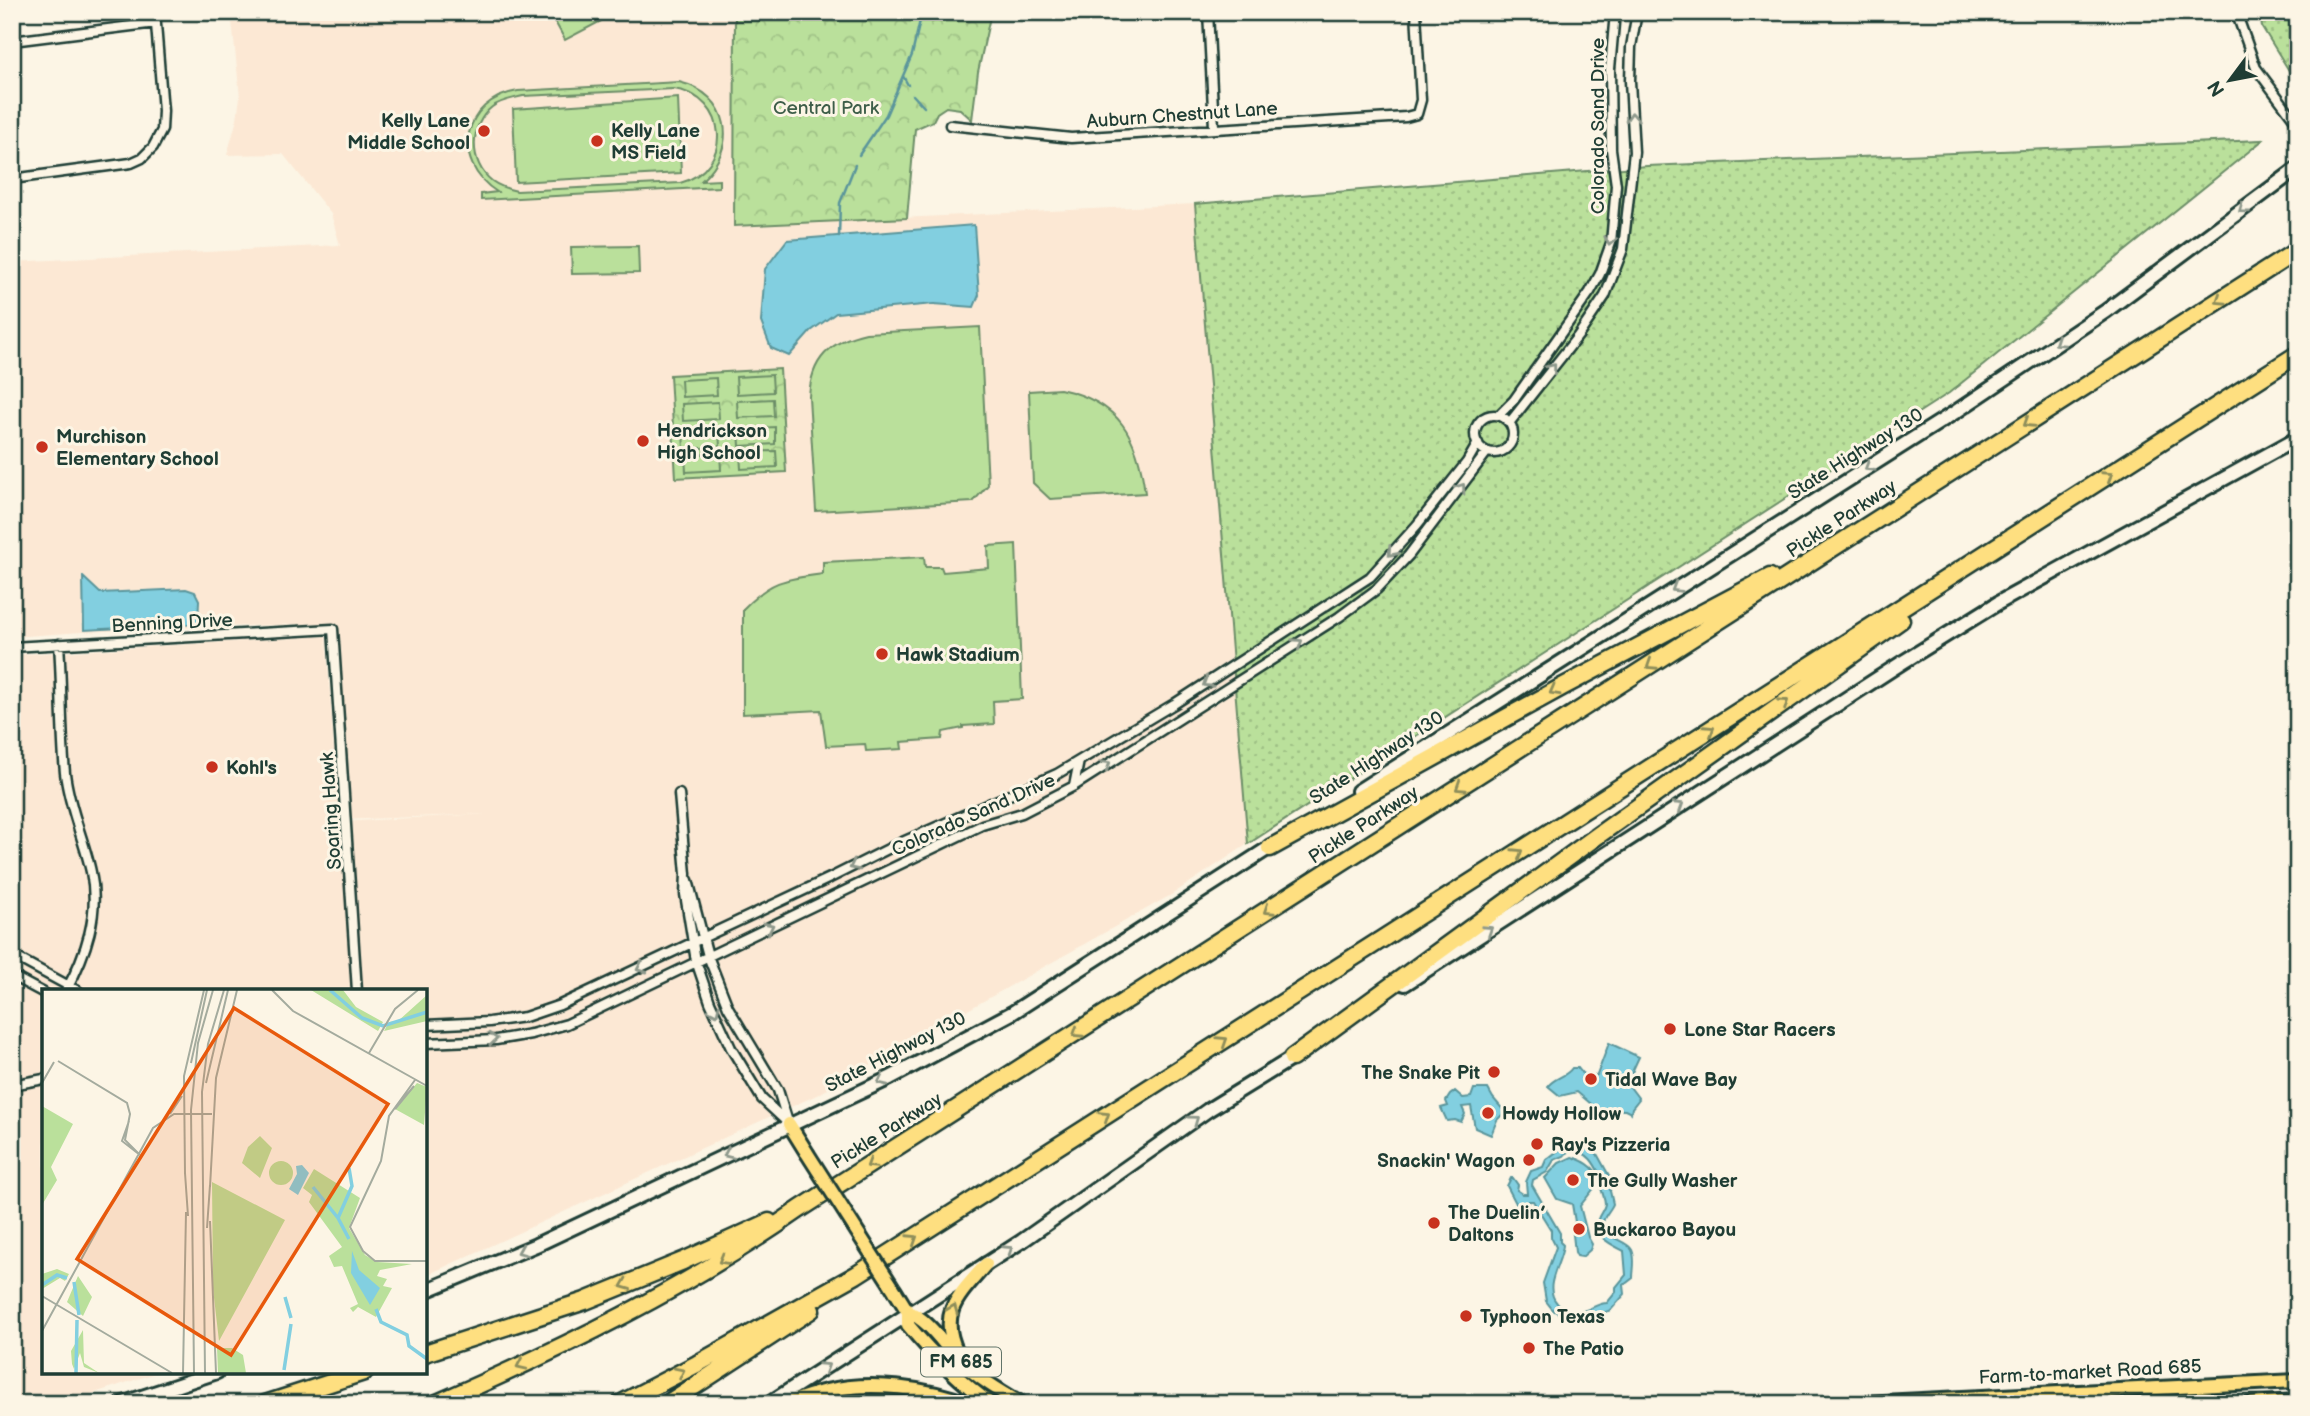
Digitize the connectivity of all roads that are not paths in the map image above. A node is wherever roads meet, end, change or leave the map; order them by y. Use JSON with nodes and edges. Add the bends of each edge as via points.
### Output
{"nodes":[{"id":1,"x":155,"y":12,"type":"edge"},
{"id":2,"x":1208,"y":12,"type":"edge"},
{"id":3,"x":1416,"y":12,"type":"edge"},
{"id":4,"x":1615,"y":12,"type":"edge"},
{"id":5,"x":1637,"y":12,"type":"edge"},
{"id":6,"x":2236,"y":12,"type":"edge"},
{"id":7,"x":156,"y":23,"type":"junction"},
{"id":8,"x":12,"y":41,"type":"edge"},
{"id":9,"x":2298,"y":124,"type":"edge"},
{"id":10,"x":950,"y":125,"type":"dead end"},
{"id":11,"x":1214,"y":127,"type":"junction"},
{"id":12,"x":2298,"y":168,"type":"edge"},
{"id":13,"x":12,"y":179,"type":"edge"},
{"id":14,"x":2298,"y":250,"type":"edge"},
{"id":15,"x":1600,"y":274,"type":"junction"},
{"id":16,"x":1612,"y":279,"type":"junction"},
{"id":17,"x":2298,"y":354,"type":"edge"},
{"id":18,"x":1499,"y":415,"type":"junction"},
{"id":19,"x":1510,"y":422,"type":"junction"},
{"id":20,"x":2298,"y":438,"type":"edge"},
{"id":21,"x":1478,"y":443,"type":"junction"},
{"id":22,"x":1487,"y":452,"type":"junction"},
{"id":23,"x":2080,"y":494,"type":"junction"},
{"id":24,"x":1894,"y":509,"type":"junction"},
{"id":25,"x":333,"y":629,"type":"joint"},
{"id":26,"x":59,"y":644,"type":"junction"},
{"id":27,"x":12,"y":647,"type":"edge"},
{"id":28,"x":1079,"y":761,"type":"junction"},
{"id":29,"x":1074,"y":786,"type":"junction"},
{"id":30,"x":679,"y":794,"type":"dead end"},
{"id":31,"x":1270,"y":848,"type":"junction"},
{"id":32,"x":686,"y":874,"type":"junction"},
{"id":33,"x":703,"y":939,"type":"junction"},
{"id":34,"x":694,"y":943,"type":"junction"},
{"id":35,"x":12,"y":955,"type":"edge"},
{"id":36,"x":708,"y":956,"type":"junction"},
{"id":37,"x":696,"y":961,"type":"junction"},
{"id":38,"x":12,"y":976,"type":"edge"},
{"id":39,"x":67,"y":988,"type":"edge"},
{"id":40,"x":357,"y":989,"type":"edge"},
{"id":41,"x":42,"y":992,"type":"edge"},
{"id":42,"x":427,"y":1025,"type":"edge"},
{"id":43,"x":427,"y":1044,"type":"edge"},
{"id":44,"x":1292,"y":1058,"type":"junction"},
{"id":45,"x":42,"y":1079,"type":"edge"},
{"id":46,"x":12,"y":1085,"type":"edge"},
{"id":47,"x":789,"y":1124,"type":"junction"},
{"id":48,"x":800,"y":1209,"type":"junction"},
{"id":49,"x":986,"y":1264,"type":"junction"},
{"id":50,"x":856,"y":1275,"type":"junction"},
{"id":51,"x":427,"y":1290,"type":"edge"},
{"id":52,"x":908,"y":1312,"type":"junction"},
{"id":53,"x":427,"y":1352,"type":"edge"},
{"id":54,"x":961,"y":1362,"type":"junction"},
{"id":55,"x":209,"y":1374,"type":"edge"},
{"id":56,"x":358,"y":1374,"type":"edge"},
{"id":57,"x":2298,"y":1381,"type":"edge"},
{"id":58,"x":2298,"y":1401,"type":"edge"},
{"id":59,"x":121,"y":1404,"type":"edge"},
{"id":60,"x":265,"y":1404,"type":"edge"},
{"id":61,"x":435,"y":1404,"type":"edge"},
{"id":62,"x":620,"y":1404,"type":"edge"},
{"id":63,"x":667,"y":1404,"type":"edge"},
{"id":64,"x":768,"y":1404,"type":"edge"},
{"id":65,"x":784,"y":1404,"type":"edge"},
{"id":66,"x":970,"y":1404,"type":"edge"},
{"id":67,"x":991,"y":1404,"type":"edge"},
{"id":68,"x":1022,"y":1404,"type":"edge"},
{"id":69,"x":1842,"y":1404,"type":"edge"},
{"id":70,"x":2249,"y":1404,"type":"edge"}],
"edges":[{"from":1,"to":7,"type":"street"},
{"from":2,"to":11,"type":"street"},
{"from":3,"to":11,"type":"street","name":"Auburn Chestnut Lane","via":[[1421,100],[1417,114]]},
{"from":4,"to":15,"type":"street","name":"Colorado Sand Drive","one_way":true,"via":[[1609,69],[1616,185],[1611,243]]},
{"from":16,"to":5,"type":"street","name":"Colorado Sand Drive","one_way":true,"via":[[1623,249],[1634,152],[1630,81]]},
{"from":6,"to":9,"type":"street","via":[[2256,68]]},
{"from":7,"to":8,"type":"street"},
{"from":7,"to":13,"type":"street","via":[[163,111],[162,130],[153,147],[131,163]]},
{"from":10,"to":11,"type":"street","name":"Auburn Chestnut Lane","via":[[1071,138]]},
{"from":12,"to":31,"type":"main road","name":"State Highway 130","one_way":true,"via":[[2106,311],[1957,411]]},
{"from":14,"to":24,"type":"highway","name":"Pickle Parkway","one_way":true},
{"from":15,"to":16,"type":"street"},
{"from":15,"to":18,"type":"street","name":"Colorado Sand Drive"},
{"from":19,"to":16,"type":"street","name":"Colorado Sand Drive","one_way":true,"via":[[1578,336]]},
{"from":23,"to":17,"type":"highway","one_way":true},
{"from":18,"to":19,"type":"street"},
{"from":18,"to":21,"type":"street","via":[[1481,420],[1475,431]]},
{"from":19,"to":22,"type":"street","via":[[1514,434],[1510,445],[1500,452]]},
{"from":44,"to":20,"type":"main road","one_way":true,"via":[[1934,642]]},
{"from":21,"to":22,"type":"street"},
{"from":21,"to":28,"type":"street","name":"Colorado Sand Drive","one_way":true,"via":[[1417,525],[1370,577]]},
{"from":29,"to":22,"type":"street","name":"Colorado Sand Drive","one_way":true,"via":[[1377,589],[1409,555]]},
{"from":44,"to":23,"type":"highway","one_way":true},
{"from":50,"to":23,"type":"highway","one_way":true},
{"from":24,"to":31,"type":"highway","one_way":true},
{"from":24,"to":48,"type":"highway","name":"Pickle Parkway","one_way":true},
{"from":25,"to":26,"type":"street","name":"Benning Drive"},
{"from":25,"to":40,"type":"street","name":"Soaring Hawk"},
{"from":26,"to":27,"type":"street","name":"Benning Drive"},
{"from":26,"to":39,"type":"street","via":[[65,774],[95,901],[83,957]]},
{"from":28,"to":29,"type":"street"},
{"from":28,"to":33,"type":"street","name":"Colorado Sand Drive","one_way":true},
{"from":36,"to":29,"type":"street","name":"Colorado Sand Drive","one_way":true},
{"from":30,"to":32,"type":"street"},
{"from":31,"to":47,"type":"main road","name":"State Highway 130","one_way":true,"via":[[1012,1013],[890,1078]]},
{"from":32,"to":33,"type":"street"},
{"from":32,"to":34,"type":"street"},
{"from":33,"to":34,"type":"street","name":"Colorado Sand Drive"},
{"from":33,"to":36,"type":"street"},
{"from":34,"to":37,"type":"street"},
{"from":34,"to":42,"type":"street","name":"Colorado Sand Drive","one_way":true,"via":[[525,1017]]},
{"from":35,"to":39,"type":"street"},
{"from":36,"to":37,"type":"street","name":"Colorado Sand Drive"},
{"from":36,"to":47,"type":"street","via":[[728,1007],[778,1090]]},
{"from":43,"to":37,"type":"street","name":"Colorado Sand Drive","one_way":true,"via":[[496,1040],[567,1024]]},
{"from":37,"to":47,"type":"street","one_way":true,"via":[[732,1048],[762,1099]]},
{"from":38,"to":41,"type":"street"},
{"from":49,"to":44,"type":"main road","one_way":true,"via":[[1208,1110]]},
{"from":45,"to":46,"type":"street"},
{"from":47,"to":51,"type":"main road","name":"State Highway 130","one_way":true,"via":[[536,1245]]},
{"from":47,"to":52,"type":"main road","name":"FM 685","number":"FM 685","bridge":true},
{"from":48,"to":53,"type":"highway","one_way":true,"via":[[585,1301]]},
{"from":48,"to":61,"type":"highway","name":"Pickle Parkway","one_way":true,"via":[[687,1281]]},
{"from":49,"to":52,"type":"main road"},
{"from":54,"to":49,"type":"main road","one_way":true,"via":[[950,1338],[949,1316]]},
{"from":62,"to":50,"type":"highway","one_way":true},
{"from":50,"to":63,"type":"highway","via":[[796,1321]]},
{"from":52,"to":54,"type":"main road","name":"FM 685","number":"FM 685","via":[[920,1316]]},
{"from":64,"to":52,"type":"main road","one_way":true},
{"from":52,"to":67,"type":"main road","name":"FM 685","via":[[908,1325],[927,1348]]},
{"from":54,"to":68,"type":"main road","name":"FM 685","number":"FM 685"},
{"from":55,"to":59,"type":"main road"},
{"from":56,"to":60,"type":"highway"},
{"from":57,"to":69,"type":"main road","name":"Farm-to-market Road 685"},
{"from":58,"to":70,"type":"main road"},
{"from":65,"to":66,"type":"main road","number":"FM 685","via":[[827,1391],[869,1387],[907,1388]]}]}
